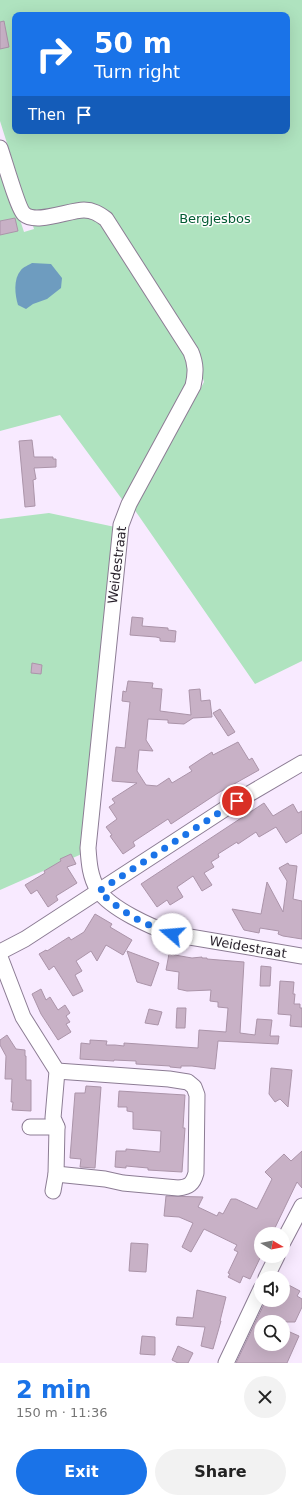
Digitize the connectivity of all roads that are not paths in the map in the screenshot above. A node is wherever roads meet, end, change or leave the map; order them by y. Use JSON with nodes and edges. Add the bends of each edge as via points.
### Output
{"nodes":[{"id":1,"x":0,"y":148,"type":"edge"},
{"id":2,"x":302,"y":763,"type":"edge"},
{"id":3,"x":99,"y":891,"type":"junction"},
{"id":4,"x":0,"y":952,"type":"edge"},
{"id":5,"x":302,"y":956,"type":"edge"},
{"id":6,"x":0,"y":957,"type":"edge"},
{"id":7,"x":57,"y":1071,"type":"junction"},
{"id":8,"x":30,"y":1126,"type":"dead end"},
{"id":9,"x":57,"y":1127,"type":"junction"},
{"id":10,"x":56,"y":1174,"type":"junction"},
{"id":11,"x":53,"y":1191,"type":"dead end"},
{"id":12,"x":302,"y":1206,"type":"edge"},
{"id":13,"x":290,"y":1229,"type":"edge"},
{"id":14,"x":254,"y":1304,"type":"edge"},
{"id":15,"x":226,"y":1363,"type":"edge"}],
"edges":[{"from":1,"to":3,"type":"street","name":"Weidestraat","via":[[24,214],[32,218],[42,218],[85,210],[96,212],[106,219],[195,363],[193,386],[129,504],[121,525],[88,848],[90,872]]},
{"from":2,"to":3,"type":"street","via":[[237,801]]},
{"from":3,"to":4,"type":"street","via":[[25,939]]},
{"from":3,"to":5,"type":"street","name":"Weidestraat","via":[[122,910],[152,927],[172,934]]},
{"from":6,"to":7,"type":"street","via":[[23,1017]]},
{"from":7,"to":9,"type":"street","via":[[54,1118]]},
{"from":7,"to":10,"type":"street","via":[[188,1082],[194,1087],[197,1095],[196,1173],[194,1182],[187,1187],[122,1183],[105,1178]]},
{"from":8,"to":9,"type":"street"},
{"from":9,"to":10,"type":"street"},
{"from":10,"to":11,"type":"street"},
{"from":12,"to":13,"type":"street"},
{"from":14,"to":15,"type":"street"}]}
